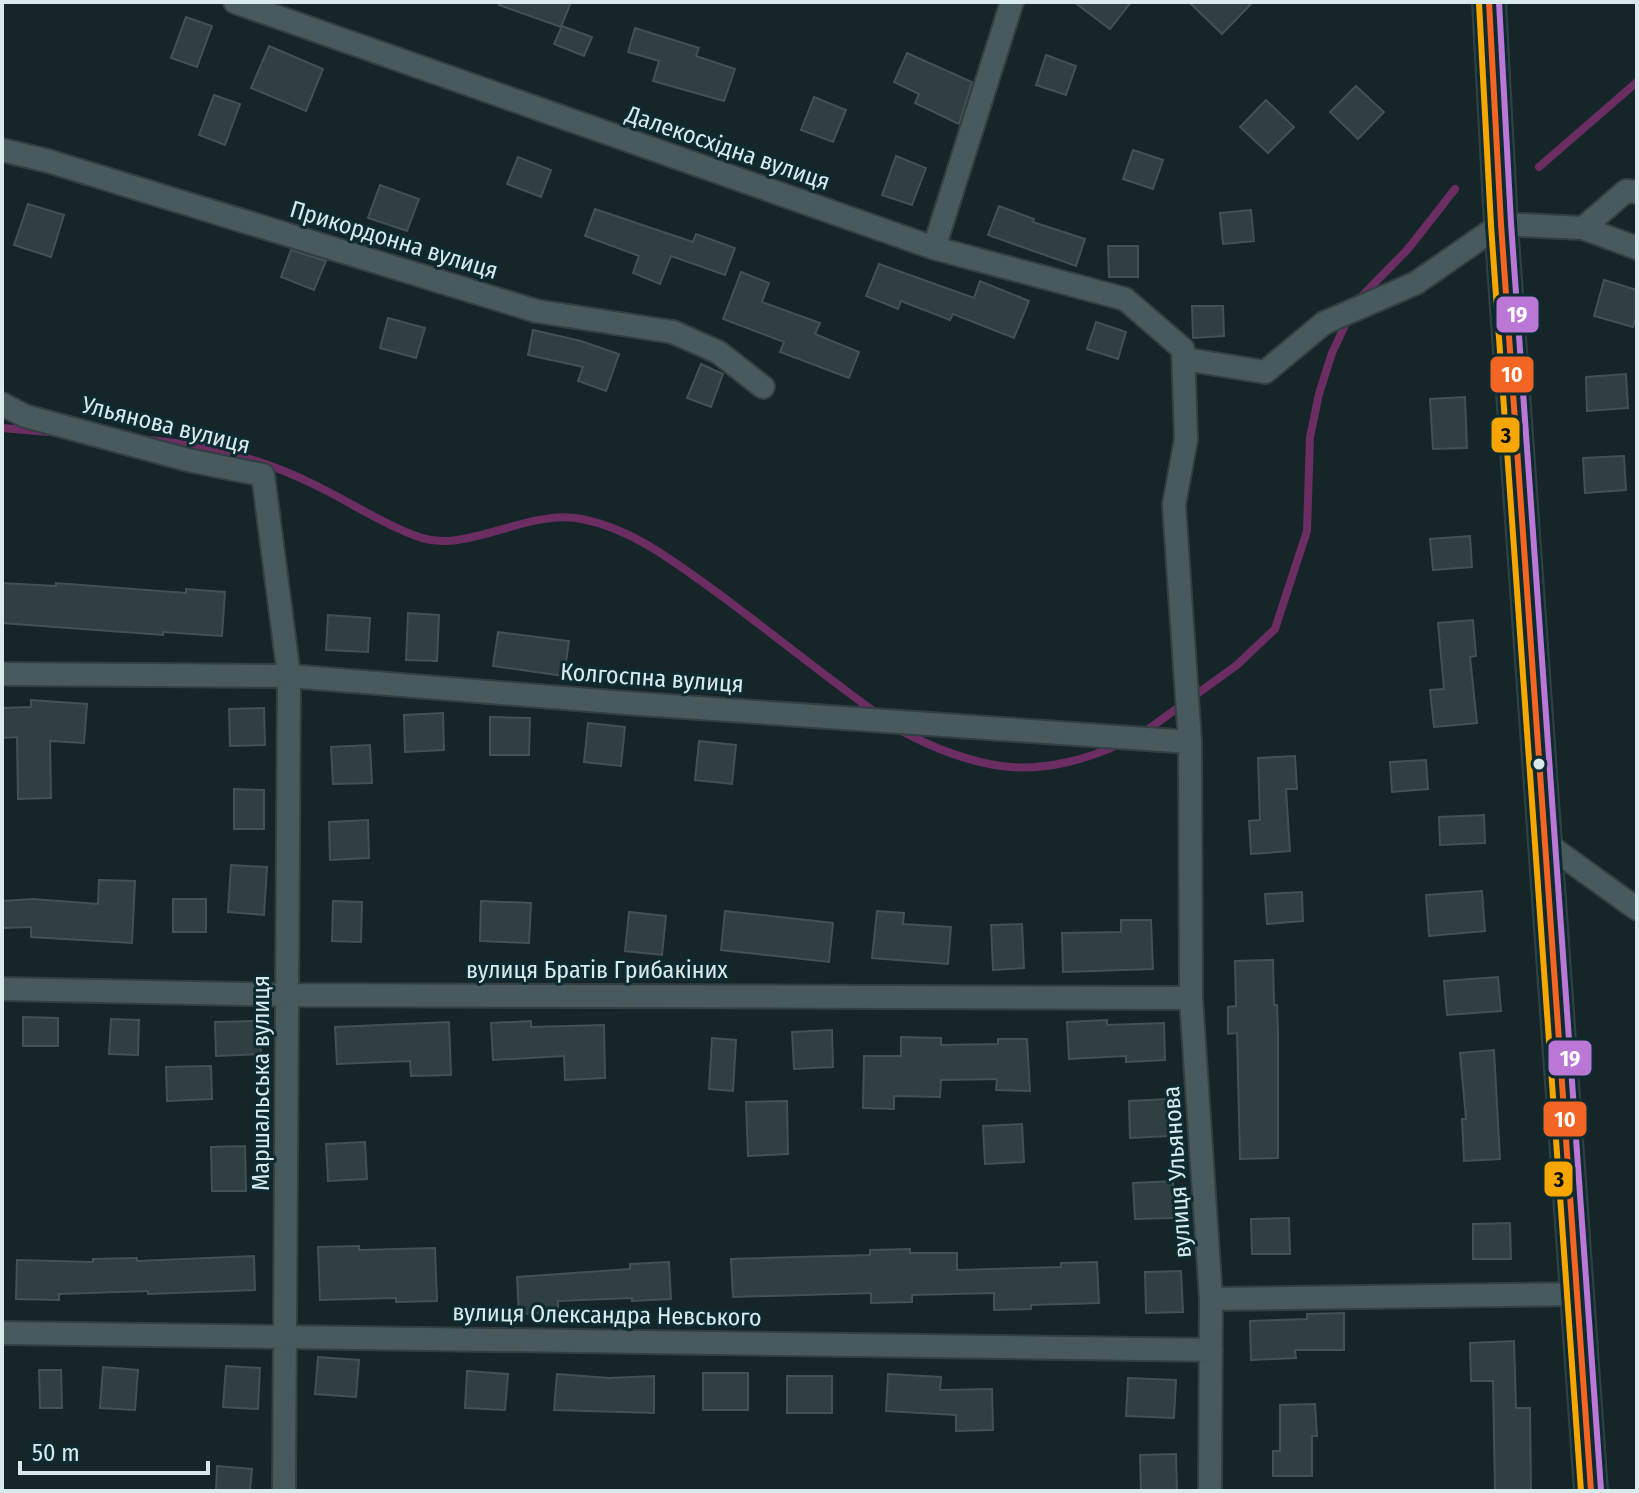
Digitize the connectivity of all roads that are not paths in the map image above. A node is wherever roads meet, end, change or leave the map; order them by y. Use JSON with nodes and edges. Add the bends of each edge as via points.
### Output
{"nodes":[{"id":1,"x":235,"y":2,"type":"edge"},
{"id":2,"x":1012,"y":2,"type":"edge"},
{"id":3,"x":1489,"y":2,"type":"edge"},
{"id":4,"x":2,"y":150,"type":"edge"},
{"id":5,"x":1637,"y":192,"type":"edge"},
{"id":6,"x":1501,"y":224,"type":"junction"},
{"id":7,"x":1583,"y":228,"type":"junction"},
{"id":8,"x":934,"y":248,"type":"junction"},
{"id":9,"x":1637,"y":248,"type":"edge"},
{"id":10,"x":1184,"y":359,"type":"junction"},
{"id":11,"x":763,"y":387,"type":"dead end"},
{"id":12,"x":2,"y":404,"type":"edge"},
{"id":13,"x":2,"y":674,"type":"edge"},
{"id":14,"x":289,"y":676,"type":"junction"},
{"id":15,"x":1190,"y":742,"type":"junction"},
{"id":16,"x":1544,"y":842,"type":"junction"},
{"id":17,"x":1637,"y":909,"type":"edge"},
{"id":18,"x":2,"y":989,"type":"edge"},
{"id":19,"x":287,"y":995,"type":"junction"},
{"id":20,"x":1191,"y":998,"type":"junction"},
{"id":21,"x":1578,"y":1294,"type":"junction"},
{"id":22,"x":1211,"y":1299,"type":"junction"},
{"id":23,"x":2,"y":1333,"type":"edge"},
{"id":24,"x":286,"y":1336,"type":"junction"},
{"id":25,"x":1211,"y":1350,"type":"junction"},
{"id":26,"x":284,"y":1491,"type":"edge"},
{"id":27,"x":1210,"y":1491,"type":"edge"},
{"id":28,"x":1591,"y":1491,"type":"edge"}],
"edges":[{"from":1,"to":8,"type":"street","name":"Далекосхідна вулиця"},
{"from":2,"to":8,"type":"street"},
{"from":3,"to":6,"type":"street"},
{"from":4,"to":11,"type":"street","name":"Прикордонна вулиця","via":[[536,311],[673,332],[718,352]]},
{"from":5,"to":7,"type":"street","via":[[1626,191]]},
{"from":6,"to":7,"type":"street"},
{"from":6,"to":10,"type":"street","via":[[1416,283],[1324,323],[1265,372]]},
{"from":6,"to":16,"type":"street"},
{"from":7,"to":9,"type":"street"},
{"from":8,"to":10,"type":"street","name":"Далекосхідна вулиця","via":[[1125,299],[1183,349]]},
{"from":10,"to":15,"type":"street","via":[[1186,439],[1174,505]]},
{"from":12,"to":14,"type":"street","name":"Ульянова вулиця","via":[[25,416],[263,475]]},
{"from":13,"to":14,"type":"street","name":"Колгоспна вулиця"},
{"from":14,"to":15,"type":"street","name":"Колгоспна вулиця"},
{"from":14,"to":19,"type":"street","name":"Маршальська вулиця"},
{"from":15,"to":20,"type":"street","name":"вулиця Ульянова"},
{"from":16,"to":17,"type":"street"},
{"from":16,"to":21,"type":"street"},
{"from":18,"to":19,"type":"street","name":"вулиця Братів Грибакіних"},
{"from":19,"to":20,"type":"street","name":"вулиця Братів Грибакіних"},
{"from":19,"to":24,"type":"street","name":"Маршальська вулиця"},
{"from":20,"to":22,"type":"street","name":"вулиця Ульянова"},
{"from":21,"to":22,"type":"street"},
{"from":21,"to":28,"type":"street"},
{"from":22,"to":25,"type":"street","name":"вулиця Ульянова"},
{"from":23,"to":24,"type":"street","name":"вулиця Олександра Невського"},
{"from":24,"to":25,"type":"street","name":"вулиця Олександра Невського"},
{"from":24,"to":26,"type":"street","name":"Маршальська вулиця"},
{"from":25,"to":27,"type":"street","name":"вулиця Ульянова"}]}
